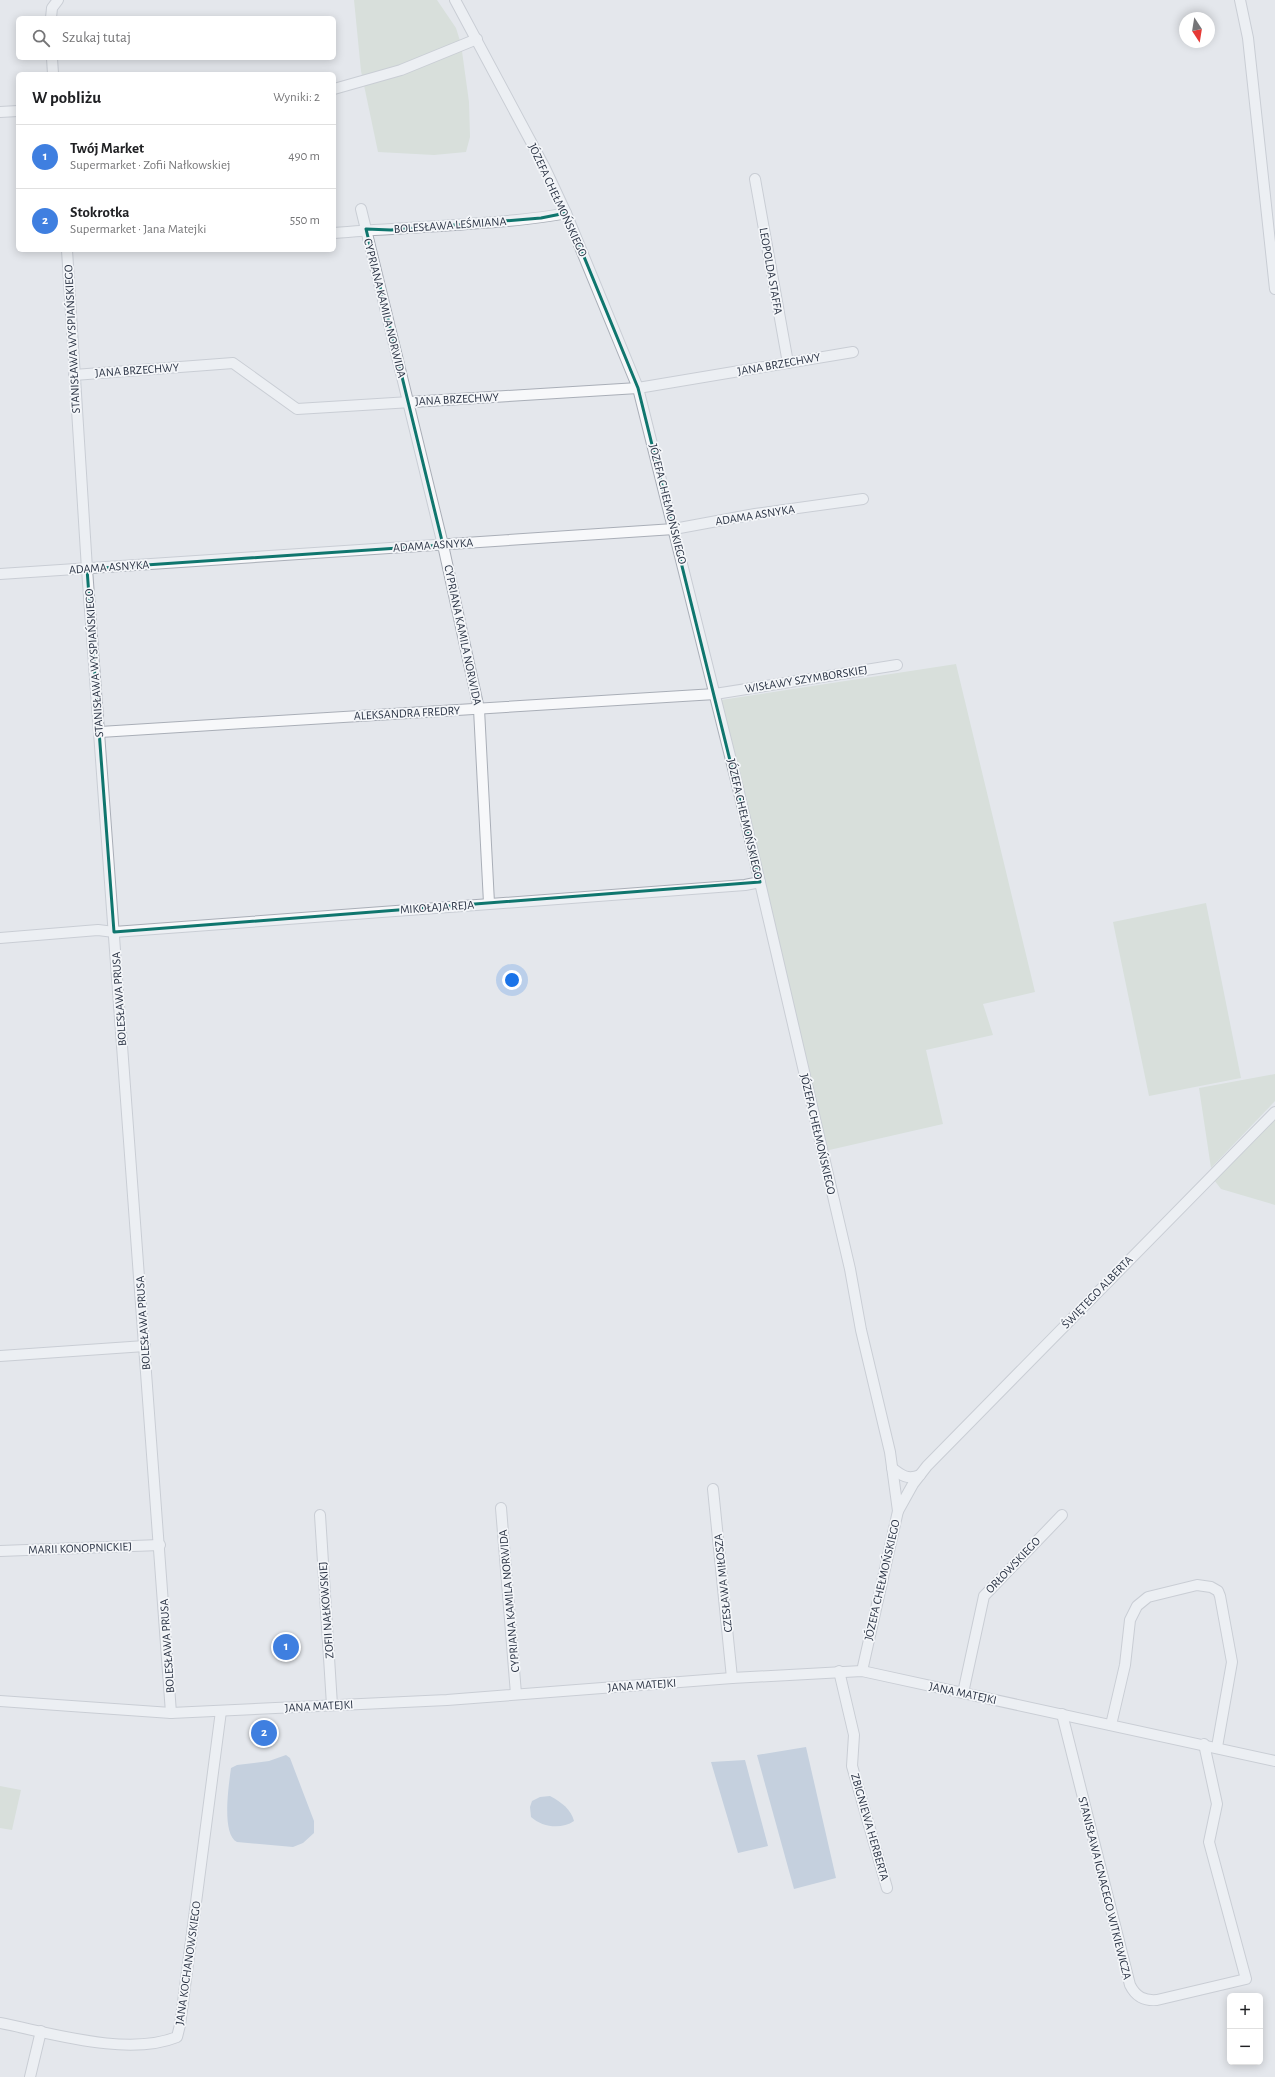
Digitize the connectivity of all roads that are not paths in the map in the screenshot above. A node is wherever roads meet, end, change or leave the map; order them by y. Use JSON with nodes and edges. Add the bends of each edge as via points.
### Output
{"nodes":[{"id":1,"x":58,"y":0,"type":"edge"},
{"id":2,"x":455,"y":0,"type":"edge"},
{"id":3,"x":1240,"y":0,"type":"edge"},
{"id":4,"x":51,"y":16,"type":"edge"},
{"id":5,"x":478,"y":39,"type":"junction"},
{"id":6,"x":52,"y":60,"type":"edge"},
{"id":7,"x":53,"y":72,"type":"edge"},
{"id":8,"x":336,"y":88,"type":"edge"},
{"id":9,"x":16,"y":111,"type":"edge"},
{"id":10,"x":0,"y":112,"type":"edge"},
{"id":11,"x":755,"y":179,"type":"dead end"},
{"id":12,"x":361,"y":209,"type":"dead end"},
{"id":13,"x":566,"y":213,"type":"junction"},
{"id":14,"x":366,"y":229,"type":"junction"},
{"id":15,"x":336,"y":232,"type":"edge"},
{"id":16,"x":67,"y":252,"type":"edge"},
{"id":17,"x":1275,"y":289,"type":"edge"},
{"id":18,"x":853,"y":352,"type":"dead end"},
{"id":19,"x":788,"y":363,"type":"junction"},
{"id":20,"x":74,"y":375,"type":"junction"},
{"id":21,"x":638,"y":388,"type":"junction"},
{"id":22,"x":408,"y":402,"type":"junction"},
{"id":23,"x":864,"y":499,"type":"dead end"},
{"id":24,"x":674,"y":529,"type":"junction"},
{"id":25,"x":443,"y":545,"type":"junction"},
{"id":26,"x":87,"y":569,"type":"junction"},
{"id":27,"x":0,"y":574,"type":"edge"},
{"id":28,"x":897,"y":665,"type":"dead end"},
{"id":29,"x":715,"y":694,"type":"junction"},
{"id":30,"x":479,"y":709,"type":"junction"},
{"id":31,"x":100,"y":732,"type":"junction"},
{"id":32,"x":760,"y":882,"type":"junction"},
{"id":33,"x":489,"y":903,"type":"junction"},
{"id":34,"x":114,"y":932,"type":"junction"},
{"id":35,"x":0,"y":938,"type":"edge"},
{"id":36,"x":1275,"y":1112,"type":"edge"},
{"id":37,"x":145,"y":1346,"type":"junction"},
{"id":38,"x":0,"y":1356,"type":"edge"},
{"id":39,"x":892,"y":1468,"type":"junction"},
{"id":40,"x":920,"y":1475,"type":"junction"},
{"id":41,"x":713,"y":1489,"type":"dead end"},
{"id":42,"x":501,"y":1508,"type":"dead end"},
{"id":43,"x":898,"y":1510,"type":"junction"},
{"id":44,"x":320,"y":1515,"type":"dead end"},
{"id":45,"x":1062,"y":1515,"type":"dead end"},
{"id":46,"x":160,"y":1545,"type":"junction"},
{"id":47,"x":0,"y":1551,"type":"edge"},
{"id":48,"x":838,"y":1671,"type":"junction"},
{"id":49,"x":862,"y":1671,"type":"junction"},
{"id":50,"x":732,"y":1678,"type":"junction"},
{"id":51,"x":963,"y":1693,"type":"junction"},
{"id":52,"x":516,"y":1694,"type":"junction"},
{"id":53,"x":0,"y":1701,"type":"edge"},
{"id":54,"x":332,"y":1705,"type":"junction"},
{"id":55,"x":221,"y":1711,"type":"junction"},
{"id":56,"x":171,"y":1714,"type":"junction"},
{"id":57,"x":1062,"y":1714,"type":"junction"},
{"id":58,"x":1111,"y":1725,"type":"junction"},
{"id":59,"x":1204,"y":1744,"type":"junction"},
{"id":60,"x":1217,"y":1747,"type":"junction"},
{"id":61,"x":1275,"y":1761,"type":"edge"},
{"id":62,"x":887,"y":1888,"type":"dead end"},
{"id":63,"x":0,"y":2023,"type":"edge"},
{"id":64,"x":41,"y":2031,"type":"junction"},
{"id":65,"x":30,"y":2077,"type":"edge"}],
"edges":[{"from":1,"to":4,"type":"street","via":[[52,8]]},
{"from":2,"to":5,"type":"street","name":"JÓZEFA CHEŁMOŃSKIEGO"},
{"from":3,"to":17,"type":"street","via":[[1248,38]]},
{"from":5,"to":8,"type":"street","via":[[401,70]]},
{"from":5,"to":13,"type":"street","name":"JÓZEFA CHEŁMOŃSKIEGO","via":[[546,168]]},
{"from":6,"to":7,"type":"street"},
{"from":9,"to":10,"type":"street"},
{"from":11,"to":19,"type":"street","name":"LEOPOLDA STAFFA"},
{"from":12,"to":14,"type":"street","name":"CYPRIANA KAMILA NORWIDA"},
{"from":13,"to":14,"type":"street","name":"BOLESŁAWA LEŚMIANA","via":[[533,219],[391,230]]},
{"from":13,"to":21,"type":"street","name":"JÓZEFA CHEŁMOŃSKIEGO"},
{"from":14,"to":15,"type":"street","name":"BOLESŁAWA LEŚMIANA"},
{"from":14,"to":22,"type":"street","name":"CYPRIANA KAMILA NORWIDA"},
{"from":16,"to":20,"type":"street","name":"STANISŁAWA WYSPIAŃSKIEGO"},
{"from":18,"to":19,"type":"street","name":"JANA BRZECHWY"},
{"from":19,"to":21,"type":"street","name":"JANA BRZECHWY"},
{"from":20,"to":22,"type":"street","name":"JANA BRZECHWY","via":[[233,363],[297,409]]},
{"from":20,"to":26,"type":"street","name":"STANISŁAWA WYSPIAŃSKIEGO"},
{"from":21,"to":22,"type":"street","name":"JANA BRZECHWY"},
{"from":21,"to":24,"type":"street","name":"JÓZEFA CHEŁMOŃSKIEGO"},
{"from":22,"to":25,"type":"street","name":"CYPRIANA KAMILA NORWIDA"},
{"from":23,"to":24,"type":"street","name":"ADAMA ASNYKA","via":[[756,514]]},
{"from":24,"to":25,"type":"street","name":"ADAMA ASNYKA"},
{"from":24,"to":29,"type":"street","name":"JÓZEFA CHEŁMOŃSKIEGO"},
{"from":25,"to":26,"type":"street","name":"ADAMA ASNYKA"},
{"from":25,"to":30,"type":"street","name":"CYPRIANA KAMILA NORWIDA"},
{"from":26,"to":27,"type":"street","name":"ADAMA ASNYKA"},
{"from":26,"to":31,"type":"street","name":"STANISŁAWA WYSPIAŃSKIEGO"},
{"from":28,"to":29,"type":"street","name":"WISŁAWY SZYMBORSKIEJ"},
{"from":29,"to":30,"type":"street","name":"ALEKSANDRA FREDRY"},
{"from":29,"to":32,"type":"street","name":"JÓZEFA CHEŁMOŃSKIEGO"},
{"from":30,"to":31,"type":"street","name":"ALEKSANDRA FREDRY"},
{"from":30,"to":33,"type":"street","name":"CYPRIANA KAMILA NORWIDA"},
{"from":31,"to":34,"type":"street","name":"STANISŁAWA WYSPIAŃSKIEGO"},
{"from":32,"to":33,"type":"street","name":"MIKOŁAJA REJA"},
{"from":32,"to":39,"type":"street","name":"JÓZEFA CHEŁMOŃSKIEGO","via":[[850,1268]]},
{"from":33,"to":34,"type":"street","name":"MIKOŁAJA REJA"},
{"from":34,"to":35,"type":"street","name":"MIKOŁAJA REJA","via":[[98,930]]},
{"from":34,"to":37,"type":"street","name":"BOLESŁAWA PRUSA"},
{"from":36,"to":40,"type":"street","name":"ŚWIĘTEGO ALBERTA"},
{"from":37,"to":38,"type":"street"},
{"from":37,"to":46,"type":"street","name":"BOLESŁAWA PRUSA"},
{"from":39,"to":40,"type":"street","via":[[905,1477],[914,1478]]},
{"from":39,"to":43,"type":"street","name":"JÓZEFA CHEŁMOŃSKIEGO"},
{"from":40,"to":43,"type":"street","name":"ŚWIĘTEGO ALBERTA"},
{"from":41,"to":50,"type":"street","name":"CZESŁAWA MIŁOSZA"},
{"from":42,"to":52,"type":"street","name":"CYPRIANA KAMILA NORWIDA"},
{"from":43,"to":49,"type":"street","name":"JÓZEFA CHEŁMOŃSKIEGO"},
{"from":44,"to":54,"type":"street","name":"ZOFII NAŁKOWSKIEJ"},
{"from":45,"to":51,"type":"street","name":"ORŁOWSKIEGO","via":[[984,1596]]},
{"from":46,"to":47,"type":"street","name":"MARII KONOPNICKIEJ"},
{"from":46,"to":56,"type":"street","name":"BOLESŁAWA PRUSA"},
{"from":48,"to":49,"type":"street","name":"JANA MATEJKI"},
{"from":48,"to":50,"type":"street","name":"JANA MATEJKI"},
{"from":48,"to":62,"type":"street","name":"ZBIGNIEWA HERBERTA","via":[[854,1735],[852,1766]]},
{"from":49,"to":51,"type":"street","name":"JANA MATEJKI"},
{"from":50,"to":52,"type":"street","name":"JANA MATEJKI"},
{"from":51,"to":57,"type":"street","name":"JANA MATEJKI"},
{"from":52,"to":54,"type":"street","name":"JANA MATEJKI"},
{"from":53,"to":56,"type":"street","name":"JANA MATEJKI"},
{"from":54,"to":55,"type":"street","name":"JANA MATEJKI"},
{"from":55,"to":56,"type":"street","name":"JANA MATEJKI"},
{"from":55,"to":64,"type":"street","name":"JANA KOCHANOWSKIEGO","via":[[177,2037],[155,2043],[121,2046]]},
{"from":57,"to":58,"type":"street","name":"JANA MATEJKI"},
{"from":57,"to":59,"type":"street","name":"STANISŁAWA IGNACEGO WITKIEWICZA","via":[[1130,1985],[1137,1995],[1147,2000],[1157,2000],[1246,1979],[1208,1837],[1217,1804]]},
{"from":58,"to":59,"type":"street","name":"JANA MATEJKI"},
{"from":58,"to":60,"type":"street","via":[[1125,1665],[1130,1620],[1137,1606],[1148,1597],[1197,1585],[1208,1586],[1216,1590],[1220,1596],[1232,1662]]},
{"from":59,"to":60,"type":"street","name":"JANA MATEJKI"},
{"from":60,"to":61,"type":"street","name":"JANA MATEJKI"},
{"from":63,"to":64,"type":"street","name":"JANA KOCHANOWSKIEGO"},
{"from":64,"to":65,"type":"street"}]}
